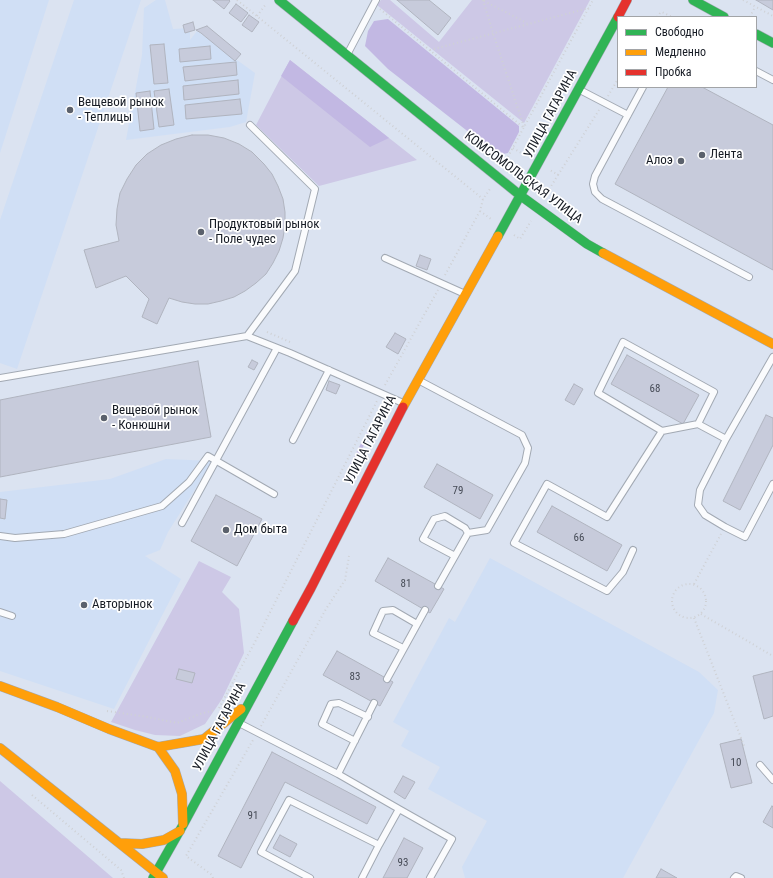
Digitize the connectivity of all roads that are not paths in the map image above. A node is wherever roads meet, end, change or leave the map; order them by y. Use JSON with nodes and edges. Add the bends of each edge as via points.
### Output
{"nodes":[{"id":1,"x":279,"y":0,"type":"edge"},
{"id":2,"x":376,"y":0,"type":"edge"},
{"id":3,"x":627,"y":0,"type":"edge"},
{"id":4,"x":693,"y":0,"type":"edge"},
{"id":5,"x":619,"y":16,"type":"edge"},
{"id":6,"x":722,"y":16,"type":"edge"},
{"id":7,"x":617,"y":19,"type":"edge"},
{"id":8,"x":757,"y":35,"type":"edge"},
{"id":9,"x":773,"y":43,"type":"edge"},
{"id":10,"x":347,"y":54,"type":"junction"},
{"id":11,"x":757,"y":72,"type":"edge"},
{"id":12,"x":773,"y":80,"type":"edge"},
{"id":13,"x":642,"y":88,"type":"edge"},
{"id":14,"x":579,"y":90,"type":"junction"},
{"id":15,"x":628,"y":115,"type":"junction"},
{"id":16,"x":250,"y":125,"type":"dead end"},
{"id":17,"x":521,"y":196,"type":"junction"},
{"id":18,"x":385,"y":258,"type":"dead end"},
{"id":19,"x":748,"y":277,"type":"dead end"},
{"id":20,"x":466,"y":295,"type":"junction"},
{"id":21,"x":247,"y":336,"type":"junction"},
{"id":22,"x":773,"y":344,"type":"edge"},
{"id":23,"x":277,"y":348,"type":"junction"},
{"id":24,"x":773,"y":357,"type":"edge"},
{"id":25,"x":329,"y":370,"type":"junction"},
{"id":26,"x":0,"y":378,"type":"edge"},
{"id":27,"x":418,"y":380,"type":"junction"},
{"id":28,"x":405,"y":403,"type":"junction"},
{"id":29,"x":698,"y":424,"type":"junction"},
{"id":30,"x":662,"y":431,"type":"junction"},
{"id":31,"x":726,"y":439,"type":"junction"},
{"id":32,"x":293,"y":440,"type":"dead end"},
{"id":33,"x":216,"y":460,"type":"junction"},
{"id":34,"x":773,"y":484,"type":"edge"},
{"id":35,"x":274,"y":494,"type":"dead end"},
{"id":36,"x":182,"y":523,"type":"dead end"},
{"id":37,"x":468,"y":533,"type":"junction"},
{"id":38,"x":0,"y":536,"type":"edge"},
{"id":39,"x":633,"y":550,"type":"dead end"},
{"id":40,"x":455,"y":556,"type":"junction"},
{"id":41,"x":438,"y":586,"type":"dead end"},
{"id":42,"x":425,"y":610,"type":"dead end"},
{"id":43,"x":0,"y":612,"type":"edge"},
{"id":44,"x":12,"y":616,"type":"dead end"},
{"id":45,"x":417,"y":624,"type":"junction"},
{"id":46,"x":403,"y":648,"type":"junction"},
{"id":47,"x":387,"y":679,"type":"dead end"},
{"id":48,"x":0,"y":686,"type":"edge"},
{"id":49,"x":248,"y":703,"type":"junction"},
{"id":50,"x":374,"y":703,"type":"dead end"},
{"id":51,"x":368,"y":717,"type":"junction"},
{"id":52,"x":238,"y":722,"type":"junction"},
{"id":53,"x":355,"y":741,"type":"junction"},
{"id":54,"x":158,"y":747,"type":"junction"},
{"id":55,"x":0,"y":748,"type":"edge"},
{"id":56,"x":760,"y":765,"type":"dead end"},
{"id":57,"x":338,"y":774,"type":"junction"},
{"id":58,"x":773,"y":780,"type":"edge"},
{"id":59,"x":399,"y":809,"type":"junction"},
{"id":60,"x":181,"y":828,"type":"junction"},
{"id":61,"x":120,"y":843,"type":"junction"},
{"id":62,"x":379,"y":845,"type":"junction"},
{"id":63,"x":158,"y":876,"type":"edge"},
{"id":64,"x":310,"y":878,"type":"edge"},
{"id":65,"x":362,"y":878,"type":"edge"},
{"id":66,"x":430,"y":878,"type":"edge"},
{"id":67,"x":734,"y":878,"type":"edge"},
{"id":68,"x":740,"y":878,"type":"edge"}],
"edges":[{"from":1,"to":10,"type":"main road","name":"КОМСОМОЛЬСКАЯ УЛИЦА"},
{"from":2,"to":10,"type":"lane"},
{"from":3,"to":5,"type":"main road","name":"УЛИЦА ГАГАРИНА"},
{"from":4,"to":6,"type":"main road"},
{"from":7,"to":14,"type":"main road","name":"УЛИЦА ГАГАРИНА"},
{"from":8,"to":9,"type":"main road"},
{"from":10,"to":17,"type":"main road","name":"КОМСОМОЛЬСКАЯ УЛИЦА"},
{"from":11,"to":12,"type":"lane"},
{"from":13,"to":15,"type":"lane"},
{"from":14,"to":15,"type":"lane"},
{"from":14,"to":17,"type":"main road","name":"УЛИЦА ГАГАРИНА"},
{"from":15,"to":19,"type":"lane","via":[[595,176],[595,192],[602,199]]},
{"from":16,"to":21,"type":"lane","via":[[315,190],[295,271]]},
{"from":17,"to":20,"type":"main road","name":"УЛИЦА ГАГАРИНА"},
{"from":17,"to":22,"type":"main road","name":"КОМСОМОЛЬСКАЯ УЛИЦА","via":[[587,244]]},
{"from":18,"to":20,"type":"lane"},
{"from":20,"to":27,"type":"main road","name":"УЛИЦА ГАГАРИНА"},
{"from":21,"to":23,"type":"lane"},
{"from":21,"to":26,"type":"lane"},
{"from":23,"to":25,"type":"lane"},
{"from":23,"to":33,"type":"lane"},
{"from":24,"to":31,"type":"lane"},
{"from":25,"to":28,"type":"lane"},
{"from":25,"to":32,"type":"lane"},
{"from":27,"to":28,"type":"main road","name":"УЛИЦА ГАГАРИНА"},
{"from":27,"to":37,"type":"lane","via":[[522,435],[528,448],[525,463],[487,530]]},
{"from":28,"to":49,"type":"main road","name":"УЛИЦА ГАГАРИНА","via":[[311,588]]},
{"from":29,"to":30,"type":"lane"},
{"from":29,"to":30,"type":"lane","via":[[714,392],[623,342],[598,393]]},
{"from":29,"to":31,"type":"lane"},
{"from":30,"to":39,"type":"lane","via":[[607,517],[547,484],[514,543],[607,591],[623,572]]},
{"from":31,"to":34,"type":"lane","via":[[700,490],[698,505],[705,515],[745,537]]},
{"from":33,"to":35,"type":"lane"},
{"from":33,"to":36,"type":"lane"},
{"from":33,"to":38,"type":"lane","via":[[208,456],[189,482],[162,506],[64,534],[15,538]]},
{"from":37,"to":40,"type":"lane"},
{"from":37,"to":40,"type":"lane","via":[[465,528],[445,516],[434,519],[424,540]]},
{"from":40,"to":41,"type":"lane"},
{"from":42,"to":45,"type":"lane"},
{"from":43,"to":44,"type":"lane"},
{"from":45,"to":46,"type":"lane"},
{"from":45,"to":46,"type":"lane","via":[[393,610],[383,611],[373,633]]},
{"from":46,"to":47,"type":"lane"},
{"from":48,"to":54,"type":"main road"},
{"from":49,"to":52,"type":"main road","name":"УЛИЦА ГАГАРИНА"},
{"from":49,"to":54,"type":"main road","via":[[204,739]]},
{"from":50,"to":51,"type":"lane"},
{"from":51,"to":53,"type":"lane"},
{"from":51,"to":53,"type":"lane","via":[[339,703],[331,704],[322,724]]},
{"from":52,"to":57,"type":"lane"},
{"from":52,"to":60,"type":"main road","name":"УЛИЦА ГАГАРИНА"},
{"from":53,"to":57,"type":"lane"},
{"from":54,"to":60,"type":"main road","via":[[175,771],[182,794]]},
{"from":55,"to":61,"type":"main road"},
{"from":56,"to":58,"type":"lane"},
{"from":57,"to":59,"type":"lane"},
{"from":59,"to":62,"type":"lane"},
{"from":59,"to":66,"type":"lane","via":[[452,839]]},
{"from":60,"to":61,"type":"main road","via":[[164,840],[142,844]]},
{"from":60,"to":63,"type":"main road","name":"УЛИЦА ГАГАРИНА"},
{"from":61,"to":63,"type":"main road"},
{"from":62,"to":64,"type":"lane","via":[[288,800],[261,852]]},
{"from":62,"to":65,"type":"lane"},
{"from":67,"to":68,"type":"lane"}]}
